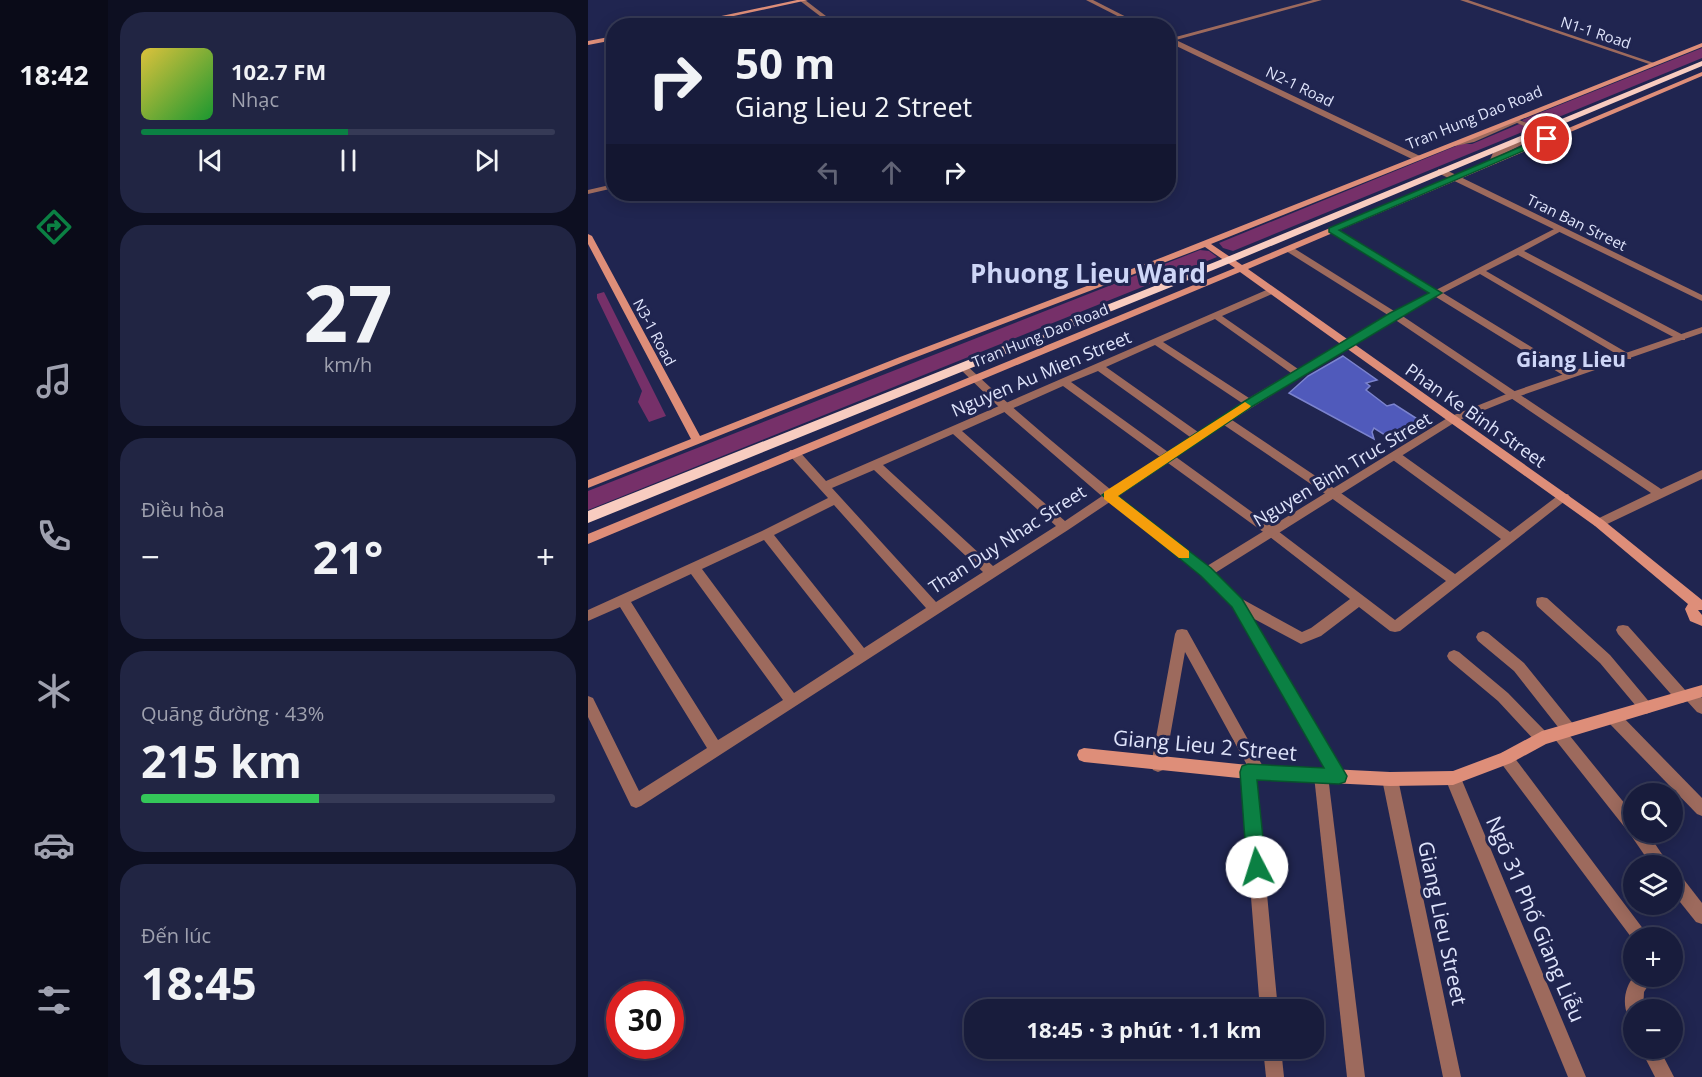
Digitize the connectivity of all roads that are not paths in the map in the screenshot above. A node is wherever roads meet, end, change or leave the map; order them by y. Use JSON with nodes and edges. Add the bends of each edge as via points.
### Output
{"nodes":[{"id":1,"x":803,"y":0,"type":"edge"},
{"id":2,"x":1089,"y":0,"type":"edge"},
{"id":3,"x":1319,"y":0,"type":"edge"},
{"id":4,"x":1463,"y":0,"type":"edge"},
{"id":5,"x":715,"y":18,"type":"edge"},
{"id":6,"x":827,"y":18,"type":"edge"},
{"id":7,"x":1126,"y":18,"type":"edge"},
{"id":8,"x":1176,"y":37,"type":"edge"},
{"id":9,"x":606,"y":40,"type":"edge"},
{"id":10,"x":1176,"y":42,"type":"edge"},
{"id":11,"x":588,"y":43,"type":"edge"},
{"id":12,"x":1702,"y":45,"type":"edge"},
{"id":13,"x":1702,"y":63,"type":"edge"},
{"id":14,"x":1654,"y":64,"type":"junction"},
{"id":15,"x":1702,"y":74,"type":"edge"},
{"id":16,"x":1455,"y":144,"type":"junction"},
{"id":17,"x":1417,"y":158,"type":"junction"},
{"id":18,"x":1493,"y":162,"type":"junction"},
{"id":19,"x":1440,"y":171,"type":"junction"},
{"id":20,"x":1454,"y":178,"type":"junction"},
{"id":21,"x":606,"y":188,"type":"edge"},
{"id":22,"x":588,"y":192,"type":"edge"},
{"id":23,"x":1561,"y":229,"type":"junction"},
{"id":24,"x":1332,"y":230,"type":"junction"},
{"id":25,"x":588,"y":236,"type":"edge"},
{"id":26,"x":1204,"y":243,"type":"junction"},
{"id":27,"x":1289,"y":249,"type":"junction"},
{"id":28,"x":1517,"y":251,"type":"junction"},
{"id":29,"x":1228,"y":260,"type":"junction"},
{"id":30,"x":1240,"y":270,"type":"junction"},
{"id":31,"x":1480,"y":271,"type":"junction"},
{"id":32,"x":1271,"y":291,"type":"junction"},
{"id":33,"x":1437,"y":293,"type":"junction"},
{"id":34,"x":1702,"y":298,"type":"edge"},
{"id":35,"x":1394,"y":315,"type":"junction"},
{"id":36,"x":1216,"y":316,"type":"junction"},
{"id":37,"x":1702,"y":330,"type":"edge"},
{"id":38,"x":1682,"y":338,"type":"junction"},
{"id":39,"x":1157,"y":342,"type":"junction"},
{"id":40,"x":1347,"y":344,"type":"junction"},
{"id":41,"x":1628,"y":357,"type":"junction"},
{"id":42,"x":962,"y":366,"type":"junction"},
{"id":43,"x":1100,"y":368,"type":"junction"},
{"id":44,"x":1299,"y":374,"type":"junction"},
{"id":45,"x":1570,"y":375,"type":"junction"},
{"id":46,"x":975,"y":380,"type":"junction"},
{"id":47,"x":1064,"y":382,"type":"junction"},
{"id":48,"x":1513,"y":394,"type":"junction"},
{"id":49,"x":1249,"y":403,"type":"junction"},
{"id":50,"x":1006,"y":408,"type":"junction"},
{"id":51,"x":1454,"y":419,"type":"junction"},
{"id":52,"x":1225,"y":420,"type":"junction"},
{"id":53,"x":955,"y":430,"type":"junction"},
{"id":54,"x":1199,"y":438,"type":"junction"},
{"id":55,"x":697,"y":441,"type":"junction"},
{"id":56,"x":794,"y":453,"type":"junction"},
{"id":57,"x":1169,"y":457,"type":"junction"},
{"id":58,"x":1397,"y":457,"type":"junction"},
{"id":59,"x":875,"y":464,"type":"junction"},
{"id":60,"x":1702,"y":474,"type":"edge"},
{"id":61,"x":588,"y":484,"type":"edge"},
{"id":62,"x":824,"y":487,"type":"junction"},
{"id":63,"x":1658,"y":492,"type":"junction"},
{"id":64,"x":1334,"y":494,"type":"junction"},
{"id":65,"x":1108,"y":495,"type":"junction"},
{"id":66,"x":1564,"y":497,"type":"junction"},
{"id":67,"x":835,"y":499,"type":"junction"},
{"id":68,"x":588,"y":517,"type":"edge"},
{"id":69,"x":1599,"y":523,"type":"junction"},
{"id":70,"x":1064,"y":527,"type":"junction"},
{"id":71,"x":1270,"y":531,"type":"junction"},
{"id":72,"x":766,"y":534,"type":"junction"},
{"id":73,"x":1509,"y":538,"type":"junction"},
{"id":74,"x":588,"y":539,"type":"edge"},
{"id":75,"x":694,"y":568,"type":"junction"},
{"id":76,"x":1206,"y":572,"type":"junction"},
{"id":77,"x":992,"y":573,"type":"junction"},
{"id":78,"x":1455,"y":581,"type":"junction"},
{"id":79,"x":1360,"y":599,"type":"junction"},
{"id":80,"x":623,"y":600,"type":"junction"},
{"id":81,"x":1542,"y":602,"type":"dead end"},
{"id":82,"x":1237,"y":603,"type":"junction"},
{"id":83,"x":934,"y":608,"type":"junction"},
{"id":84,"x":1699,"y":612,"type":"edge"},
{"id":85,"x":588,"y":616,"type":"edge"},
{"id":86,"x":1623,"y":630,"type":"dead end"},
{"id":87,"x":1702,"y":634,"type":"edge"},
{"id":88,"x":1483,"y":637,"type":"dead end"},
{"id":89,"x":862,"y":655,"type":"junction"},
{"id":90,"x":1454,"y":656,"type":"dead end"},
{"id":91,"x":1692,"y":694,"type":"edge"},
{"id":92,"x":791,"y":700,"type":"junction"},
{"id":93,"x":588,"y":702,"type":"edge"},
{"id":94,"x":1646,"y":708,"type":"junction"},
{"id":95,"x":1702,"y":708,"type":"edge"},
{"id":96,"x":1613,"y":717,"type":"junction"},
{"id":97,"x":1564,"y":731,"type":"junction"},
{"id":98,"x":1542,"y":738,"type":"junction"},
{"id":99,"x":716,"y":748,"type":"junction"},
{"id":100,"x":1084,"y":755,"type":"dead end"},
{"id":101,"x":1506,"y":758,"type":"junction"},
{"id":102,"x":1158,"y":765,"type":"junction"},
{"id":103,"x":1253,"y":772,"type":"junction"},
{"id":104,"x":1321,"y":776,"type":"junction"},
{"id":105,"x":1339,"y":776,"type":"junction"},
{"id":106,"x":1453,"y":778,"type":"junction"},
{"id":107,"x":1390,"y":779,"type":"junction"},
{"id":108,"x":1702,"y":809,"type":"edge"},
{"id":109,"x":1623,"y":813,"type":"edge"},
{"id":110,"x":1683,"y":892,"type":"edge"},
{"id":111,"x":1702,"y":916,"type":"edge"},
{"id":112,"x":1634,"y":927,"type":"edge"},
{"id":113,"x":1268,"y":999,"type":"edge"},
{"id":114,"x":1273,"y":1059,"type":"edge"},
{"id":115,"x":1655,"y":1059,"type":"edge"},
{"id":116,"x":1275,"y":1077,"type":"edge"},
{"id":117,"x":1356,"y":1077,"type":"edge"},
{"id":118,"x":1452,"y":1077,"type":"edge"},
{"id":119,"x":1577,"y":1077,"type":"edge"},
{"id":120,"x":1665,"y":1077,"type":"edge"}],
"edges":[{"from":1,"to":5,"type":"main road"},
{"from":1,"to":6,"type":"street"},
{"from":2,"to":7,"type":"street"},
{"from":3,"to":8,"type":"street"},
{"from":4,"to":14,"type":"street","name":"N1-1 Road"},
{"from":9,"to":11,"type":"main road"},
{"from":10,"to":17,"type":"street","name":"N2-1 Road"},
{"from":12,"to":14,"type":"main road","name":"Tran Hung Dao Road"},
{"from":13,"to":19,"type":"highway","name":"Tran Hung Dao Road"},
{"from":14,"to":16,"type":"main road","name":"Tran Hung Dao Road"},
{"from":15,"to":18,"type":"main road","name":"Tran Hung Dao Road"},
{"from":16,"to":17,"type":"main road","name":"Tran Hung Dao Road"},
{"from":16,"to":18,"type":"street","via":[[1472,141],[1517,121],[1545,132],[1496,155]]},
{"from":17,"to":26,"type":"main road","name":"Tran Hung Dao Road"},
{"from":18,"to":20,"type":"main road","name":"Tran Hung Dao Road"},
{"from":19,"to":20,"type":"street","name":"Tran Ban Street"},
{"from":19,"to":29,"type":"highway","name":"Tran Hung Dao Road"},
{"from":20,"to":23,"type":"street","name":"Tran Ban Street"},
{"from":20,"to":24,"type":"main road","name":"Tran Hung Dao Road"},
{"from":21,"to":22,"type":"street"},
{"from":23,"to":28,"type":"street","name":"Than Duy Nhac Street"},
{"from":23,"to":34,"type":"street","name":"Tran Ban Street"},
{"from":24,"to":27,"type":"main road","name":"Tran Hung Dao Road"},
{"from":24,"to":33,"type":"street"},
{"from":25,"to":55,"type":"main road","name":"N3-1 Road"},
{"from":26,"to":29,"type":"main road","name":"Phan Ke Binh Street"},
{"from":26,"to":55,"type":"main road","name":"Tran Hung Dao Road"},
{"from":27,"to":30,"type":"main road","name":"Tran Hung Dao Road"},
{"from":27,"to":35,"type":"street"},
{"from":28,"to":31,"type":"street","name":"Than Duy Nhac Street"},
{"from":28,"to":38,"type":"street"},
{"from":29,"to":30,"type":"main road","name":"Phan Ke Binh Street"},
{"from":29,"to":42,"type":"highway","name":"Tran Hung Dao Road"},
{"from":30,"to":32,"type":"main road","name":"Phan Ke Binh Street"},
{"from":30,"to":46,"type":"main road","name":"Tran Hung Dao Road"},
{"from":31,"to":33,"type":"street","name":"Than Duy Nhac Street"},
{"from":31,"to":41,"type":"street"},
{"from":32,"to":36,"type":"street","name":"Nguyen Au Mien Street"},
{"from":32,"to":40,"type":"main road","name":"Phan Ke Binh Street"},
{"from":33,"to":35,"type":"street","name":"Than Duy Nhac Street"},
{"from":33,"to":45,"type":"street"},
{"from":35,"to":40,"type":"street","name":"Than Duy Nhac Street"},
{"from":35,"to":48,"type":"street"},
{"from":36,"to":39,"type":"street","name":"Nguyen Au Mien Street"},
{"from":36,"to":44,"type":"street"},
{"from":37,"to":38,"type":"street","name":"Nguyen Binh Truc Street"},
{"from":38,"to":41,"type":"street","name":"Nguyen Binh Truc Street"},
{"from":39,"to":43,"type":"street","name":"Nguyen Au Mien Street"},
{"from":39,"to":49,"type":"street"},
{"from":40,"to":44,"type":"street","name":"Than Duy Nhac Street"},
{"from":40,"to":51,"type":"main road","name":"Phan Ke Binh Street"},
{"from":41,"to":45,"type":"street","name":"Nguyen Binh Truc Street"},
{"from":42,"to":46,"type":"street"},
{"from":42,"to":68,"type":"highway","name":"Tran Hung Dao Road"},
{"from":43,"to":47,"type":"street","name":"Nguyen Au Mien Street"},
{"from":43,"to":54,"type":"street"},
{"from":44,"to":49,"type":"street","name":"Than Duy Nhac Street"},
{"from":45,"to":48,"type":"street","name":"Nguyen Binh Truc Street"},
{"from":46,"to":50,"type":"street"},
{"from":46,"to":56,"type":"main road","name":"Tran Hung Dao Road"},
{"from":47,"to":50,"type":"street","name":"Nguyen Au Mien Street"},
{"from":47,"to":57,"type":"street"},
{"from":48,"to":51,"type":"street","name":"Nguyen Binh Truc Street"},
{"from":48,"to":63,"type":"street"},
{"from":49,"to":52,"type":"street","name":"Than Duy Nhac Street"},
{"from":50,"to":53,"type":"street","name":"Nguyen Au Mien Street"},
{"from":50,"to":65,"type":"street"},
{"from":51,"to":58,"type":"street","name":"Nguyen Binh Truc Street"},
{"from":51,"to":66,"type":"main road","name":"Phan Ke Binh Street"},
{"from":52,"to":54,"type":"street","name":"Than Duy Nhac Street"},
{"from":52,"to":64,"type":"street"},
{"from":53,"to":59,"type":"street","name":"Nguyen Au Mien Street"},
{"from":53,"to":70,"type":"street"},
{"from":54,"to":57,"type":"street","name":"Than Duy Nhac Street"},
{"from":55,"to":61,"type":"main road","name":"Tran Hung Dao Road"},
{"from":56,"to":62,"type":"street"},
{"from":56,"to":74,"type":"main road","name":"Tran Hung Dao Road"},
{"from":57,"to":65,"type":"street","name":"Than Duy Nhac Street"},
{"from":57,"to":71,"type":"street"},
{"from":58,"to":64,"type":"street","name":"Nguyen Binh Truc Street"},
{"from":58,"to":73,"type":"street"},
{"from":59,"to":62,"type":"street","name":"Nguyen Au Mien Street"},
{"from":59,"to":77,"type":"street"},
{"from":60,"to":63,"type":"street"},
{"from":62,"to":67,"type":"street"},
{"from":63,"to":69,"type":"street"},
{"from":64,"to":71,"type":"street","name":"Nguyen Binh Truc Street"},
{"from":64,"to":78,"type":"street"},
{"from":65,"to":70,"type":"street","name":"Than Duy Nhac Street"},
{"from":65,"to":76,"type":"street"},
{"from":66,"to":69,"type":"main road","name":"Phan Ke Binh Street"},
{"from":66,"to":73,"type":"street"},
{"from":67,"to":72,"type":"street"},
{"from":67,"to":83,"type":"street"},
{"from":69,"to":84,"type":"main road","name":"Phan Ke Binh Street"},
{"from":70,"to":77,"type":"street","name":"Than Duy Nhac Street"},
{"from":71,"to":76,"type":"street","name":"Nguyen Binh Truc Street"},
{"from":71,"to":79,"type":"street"},
{"from":72,"to":75,"type":"street"},
{"from":72,"to":89,"type":"street"},
{"from":73,"to":78,"type":"street"},
{"from":75,"to":80,"type":"street"},
{"from":75,"to":92,"type":"street"},
{"from":76,"to":82,"type":"street"},
{"from":77,"to":83,"type":"street","name":"Than Duy Nhac Street"},
{"from":78,"to":79,"type":"street","via":[[1395,627]]},
{"from":79,"to":82,"type":"street","via":[[1316,632],[1300,638]]},
{"from":80,"to":85,"type":"street"},
{"from":80,"to":99,"type":"street"},
{"from":81,"to":94,"type":"street","via":[[1605,659]]},
{"from":82,"to":105,"type":"street"},
{"from":83,"to":89,"type":"street","name":"Than Duy Nhac Street"},
{"from":84,"to":87,"type":"main road"},
{"from":86,"to":91,"type":"street"},
{"from":88,"to":97,"type":"street","via":[[1519,667]]},
{"from":89,"to":92,"type":"street","name":"Than Duy Nhac Street"},
{"from":90,"to":98,"type":"street"},
{"from":91,"to":94,"type":"main road","name":"Giang Lieu 2 Street"},
{"from":91,"to":95,"type":"street"},
{"from":92,"to":99,"type":"street","name":"Than Duy Nhac Street"},
{"from":93,"to":99,"type":"street","name":"Than Duy Nhac Street","via":[[636,801]]},
{"from":94,"to":96,"type":"main road","name":"Giang Lieu 2 Street"},
{"from":96,"to":97,"type":"main road","name":"Giang Lieu 2 Street"},
{"from":96,"to":108,"type":"street"},
{"from":97,"to":98,"type":"main road","name":"Giang Lieu 2 Street"},
{"from":97,"to":109,"type":"street"},
{"from":98,"to":101,"type":"main road","name":"Giang Lieu 2 Street"},
{"from":100,"to":102,"type":"main road","name":"Giang Lieu 2 Street"},
{"from":101,"to":106,"type":"main road","name":"Giang Lieu 2 Street"},
{"from":101,"to":112,"type":"street"},
{"from":102,"to":103,"type":"main road","name":"Giang Lieu 2 Street"},
{"from":102,"to":103,"type":"street","via":[[1182,634]]},
{"from":103,"to":104,"type":"main road","name":"Giang Lieu 2 Street"},
{"from":103,"to":113,"type":"street"},
{"from":104,"to":105,"type":"main road","name":"Giang Lieu 2 Street"},
{"from":104,"to":117,"type":"street"},
{"from":105,"to":107,"type":"main road","name":"Giang Lieu 2 Street"},
{"from":106,"to":107,"type":"main road","name":"Giang Lieu 2 Street"},
{"from":106,"to":119,"type":"street","name":"Ngõ 31 Phố Giang Liễu"},
{"from":107,"to":118,"type":"street","name":"Giang Lieu Street"},
{"from":110,"to":111,"type":"street"},
{"from":114,"to":116,"type":"street"},
{"from":115,"to":120,"type":"street"}]}
